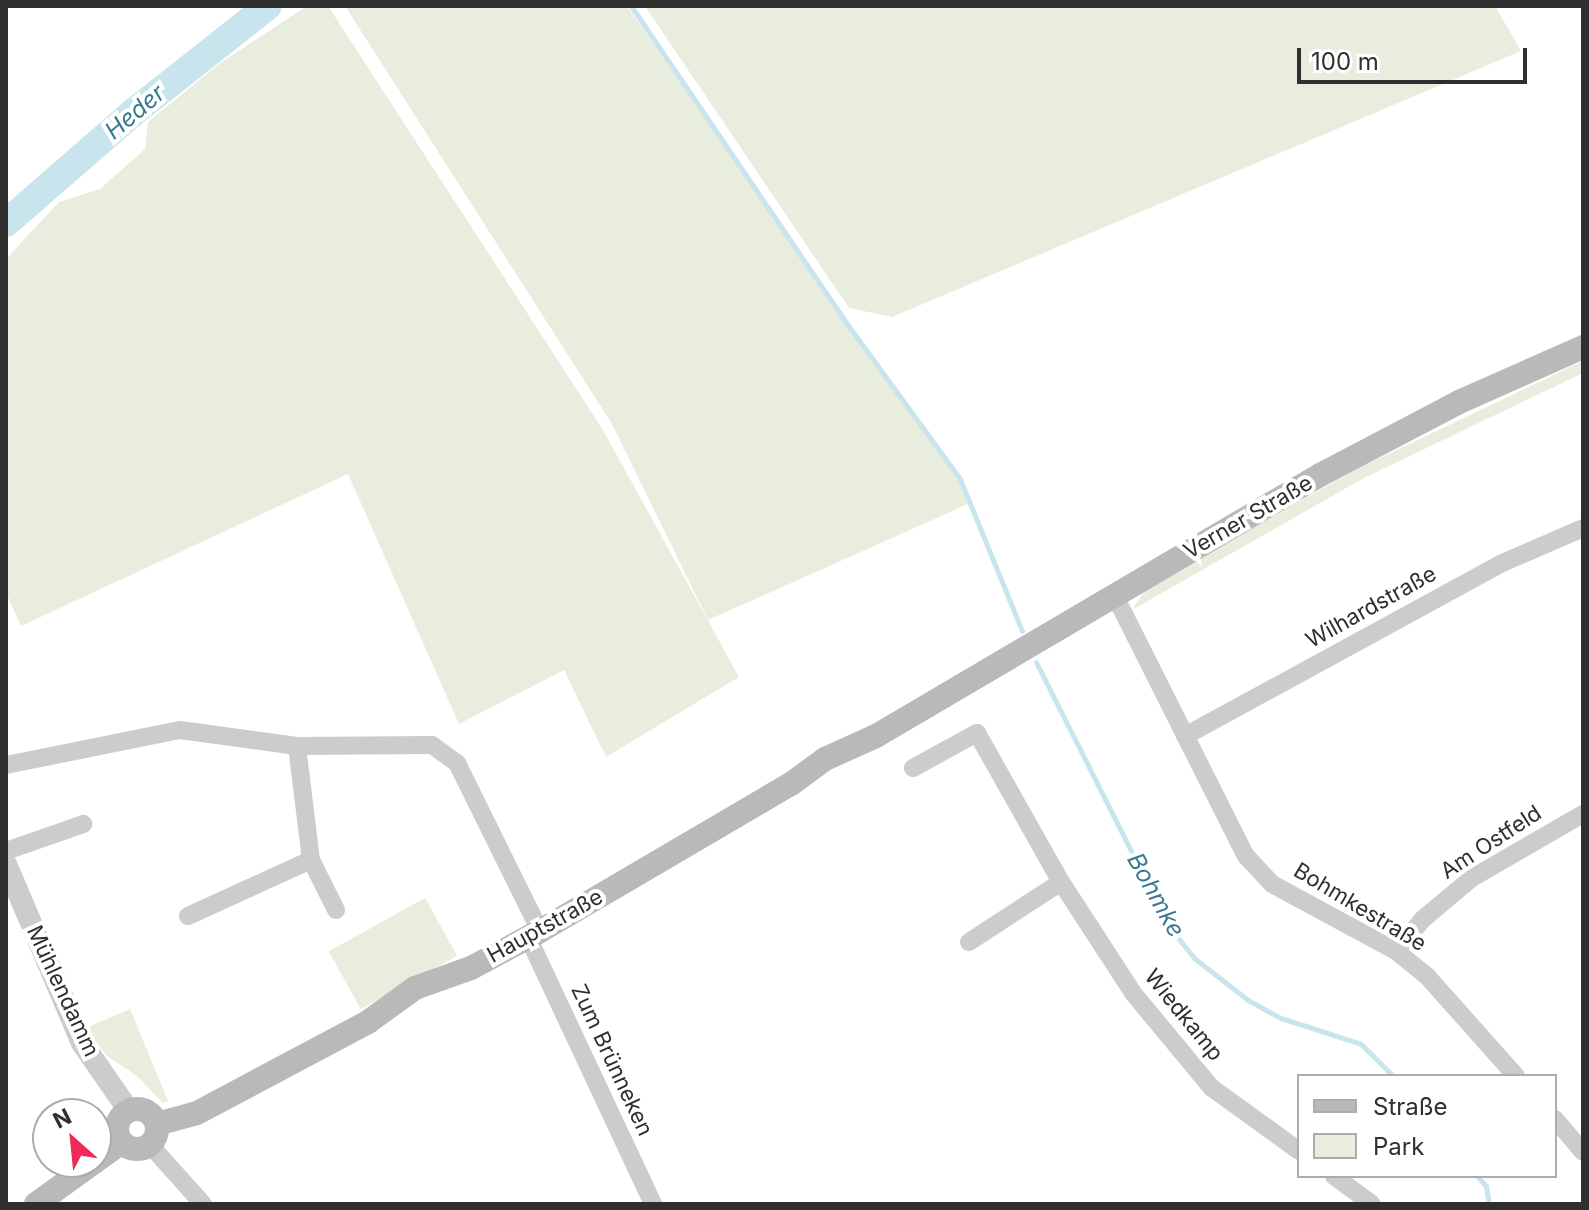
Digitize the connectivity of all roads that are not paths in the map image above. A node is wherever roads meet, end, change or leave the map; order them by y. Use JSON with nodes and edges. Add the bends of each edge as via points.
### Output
{"nodes":[{"id":1,"x":1583,"y":347,"type":"edge"},
{"id":2,"x":1583,"y":528,"type":"edge"},
{"id":3,"x":1114,"y":594,"type":"junction"},
{"id":4,"x":923,"y":706,"type":"joint"},
{"id":5,"x":1185,"y":736,"type":"junction"},
{"id":6,"x":297,"y":746,"type":"junction"},
{"id":7,"x":6,"y":765,"type":"edge"},
{"id":8,"x":913,"y":768,"type":"dead end"},
{"id":9,"x":1583,"y":814,"type":"edge"},
{"id":10,"x":83,"y":824,"type":"dead end"},
{"id":11,"x":6,"y":851,"type":"edge"},
{"id":12,"x":311,"y":860,"type":"junction"},
{"id":13,"x":6,"y":864,"type":"edge"},
{"id":14,"x":1061,"y":882,"type":"junction"},
{"id":15,"x":336,"y":910,"type":"dead end"},
{"id":16,"x":188,"y":916,"type":"dead end"},
{"id":17,"x":534,"y":934,"type":"junction"},
{"id":18,"x":969,"y":942,"type":"dead end"},
{"id":19,"x":1396,"y":951,"type":"junction"},
{"id":20,"x":1514,"y":1074,"type":"edge"},
{"id":21,"x":129,"y":1111,"type":"junction"},
{"id":22,"x":1557,"y":1121,"type":"edge"},
{"id":23,"x":153,"y":1135,"type":"junction"},
{"id":24,"x":122,"y":1142,"type":"junction"},
{"id":25,"x":1582,"y":1148,"type":"edge"},
{"id":26,"x":1297,"y":1150,"type":"edge"},
{"id":27,"x":1337,"y":1178,"type":"edge"},
{"id":28,"x":36,"y":1204,"type":"edge"},
{"id":29,"x":203,"y":1204,"type":"edge"},
{"id":30,"x":653,"y":1204,"type":"edge"},
{"id":31,"x":1372,"y":1204,"type":"edge"}],
"edges":[{"from":1,"to":3,"type":"main road","name":"Verner Straße","via":[[1459,402],[1320,475]]},
{"from":2,"to":5,"type":"street","name":"Wilhardstraße","via":[[1500,564]]},
{"from":3,"to":4,"type":"main road","name":"Verner Straße"},
{"from":3,"to":5,"type":"street","name":"Bohmkestraße"},
{"from":4,"to":17,"type":"main road","name":"Hauptstraße"},
{"from":5,"to":19,"type":"street","name":"Bohmkestraße","via":[[1246,856],[1272,884]]},
{"from":6,"to":7,"type":"street","name":"Zum Brünneken","via":[[180,730]]},
{"from":6,"to":12,"type":"street"},
{"from":6,"to":17,"type":"street","name":"Zum Brünneken","via":[[432,745],[457,763]]},
{"from":8,"to":14,"type":"street","name":"Wiedkamp","via":[[977,733]]},
{"from":9,"to":19,"type":"street","name":"Am Ostfeld","via":[[1472,878],[1423,919]]},
{"from":10,"to":11,"type":"street"},
{"from":12,"to":15,"type":"street"},
{"from":12,"to":16,"type":"street"},
{"from":13,"to":21,"type":"street","name":"Mühlendamm","via":[[82,1043]]},
{"from":14,"to":18,"type":"street"},
{"from":14,"to":26,"type":"street","name":"Wiedkamp","via":[[1133,993],[1212,1088]]},
{"from":17,"to":23,"type":"main road","name":"Hauptstraße","via":[[471,968],[415,988],[368,1022]]},
{"from":17,"to":30,"type":"street","name":"Zum Brünneken"},
{"from":19,"to":20,"type":"street","name":"Bohmkestraße","via":[[1426,975]]},
{"from":21,"to":23,"type":"main road","via":[[146,1111]]},
{"from":21,"to":24,"type":"main road","via":[[118,1125]]},
{"from":22,"to":25,"type":"street"},
{"from":23,"to":24,"type":"main road","via":[[135,1149]]},
{"from":23,"to":29,"type":"street"},
{"from":24,"to":28,"type":"main road"},
{"from":27,"to":31,"type":"street"}]}
